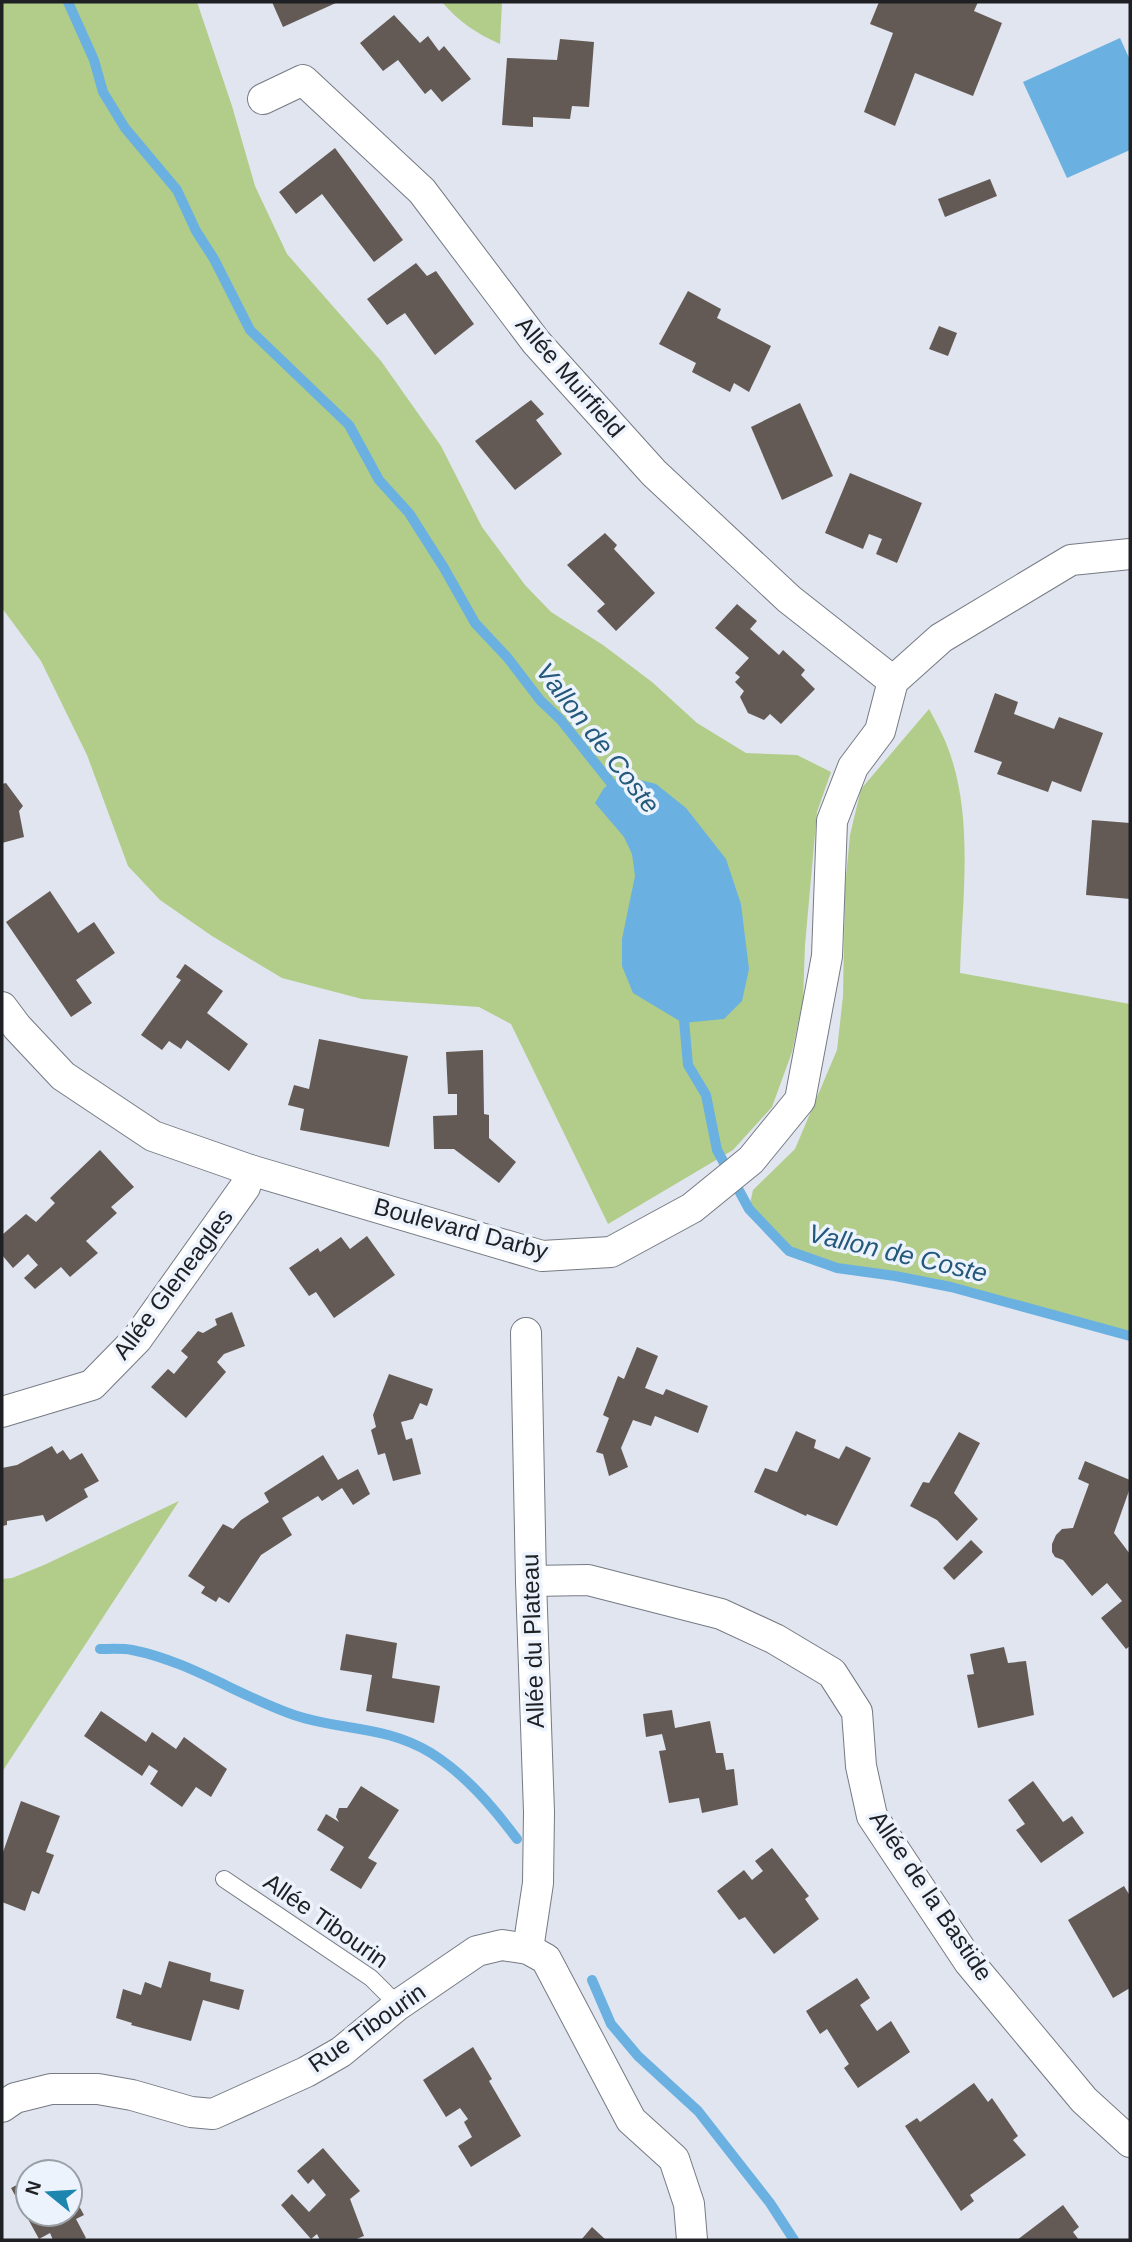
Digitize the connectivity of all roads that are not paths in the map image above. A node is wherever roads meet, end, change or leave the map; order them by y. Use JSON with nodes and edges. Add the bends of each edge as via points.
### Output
{"nodes":[{"id":1,"x":263,"y":99,"type":"dead end"},
{"id":2,"x":1130,"y":554,"type":"edge"},
{"id":3,"x":893,"y":681,"type":"junction"},
{"id":4,"x":2,"y":1007,"type":"edge"},
{"id":5,"x":250,"y":1170,"type":"junction"},
{"id":6,"x":526,"y":1333,"type":"dead end"},
{"id":7,"x":2,"y":1412,"type":"edge"},
{"id":8,"x":531,"y":1581,"type":"junction"},
{"id":9,"x":224,"y":1879,"type":"dead end"},
{"id":10,"x":528,"y":1949,"type":"junction"},
{"id":11,"x":398,"y":2005,"type":"junction"},
{"id":12,"x":2,"y":2107,"type":"edge"},
{"id":13,"x":1130,"y":2141,"type":"edge"},
{"id":14,"x":692,"y":2240,"type":"edge"}],
"edges":[{"from":1,"to":3,"type":"street","name":"Allée Muirfield","via":[[303,80],[422,191],[536,342],[654,473],[789,599]]},
{"from":2,"to":3,"type":"street","via":[[1071,560],[941,638]]},
{"from":3,"to":5,"type":"street","name":"Boulevard Darby","via":[[880,731],[853,767],[832,821],[827,956],[800,1100],[751,1160],[692,1208],[611,1252],[542,1256]]},
{"from":4,"to":5,"type":"street","name":"Boulevard Darby","via":[[63,1076],[120,1115],[153,1136]]},
{"from":5,"to":7,"type":"street","name":"Allée Gleneagles","via":[[245,1187],[137,1339],[92,1385]]},
{"from":6,"to":8,"type":"street","name":"Allée du Plateau"},
{"from":8,"to":10,"type":"street","name":"Allée du Plateau","via":[[539,1812],[538,1883]]},
{"from":8,"to":13,"type":"street","name":"Allée de la Bastide","via":[[588,1580],[721,1614],[832,1673],[857,1712],[861,1766],[872,1816],[969,1962],[1084,2100]]},
{"from":9,"to":11,"type":"lane","name":"Allée Tibourin","via":[[371,1978]]},
{"from":10,"to":11,"type":"street","name":"Rue Tibourin","via":[[502,1945],[477,1951]]},
{"from":10,"to":14,"type":"street","via":[[546,1959],[631,2120],[674,2159],[689,2204]]},
{"from":11,"to":12,"type":"street","name":"Rue Tibourin","via":[[341,2052],[213,2114],[98,2089],[51,2089],[15,2098]]}]}
